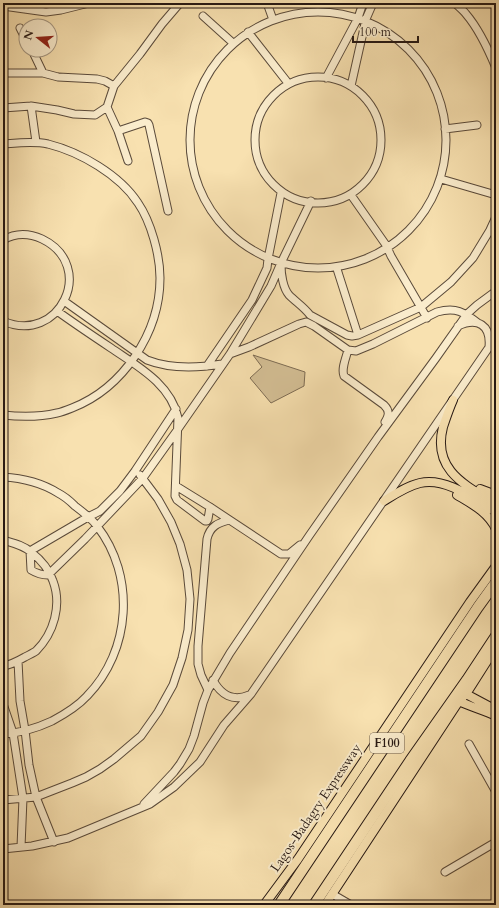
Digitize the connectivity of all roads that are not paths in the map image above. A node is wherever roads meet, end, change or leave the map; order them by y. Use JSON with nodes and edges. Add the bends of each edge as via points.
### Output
{"nodes":[{"id":1,"x":89,"y":3,"type":"edge"},
{"id":2,"x":180,"y":3,"type":"edge"},
{"id":3,"x":267,"y":3,"type":"edge"},
{"id":4,"x":363,"y":3,"type":"edge"},
{"id":5,"x":373,"y":3,"type":"edge"},
{"id":6,"x":455,"y":3,"type":"edge"},
{"id":7,"x":3,"y":6,"type":"edge"},
{"id":8,"x":203,"y":16,"type":"dead end"},
{"id":9,"x":272,"y":18,"type":"junction"},
{"id":10,"x":358,"y":18,"type":"junction"},
{"id":11,"x":366,"y":19,"type":"junction"},
{"id":12,"x":248,"y":32,"type":"junction"},
{"id":13,"x":233,"y":43,"type":"junction"},
{"id":14,"x":36,"y":58,"type":"edge"},
{"id":15,"x":496,"y":68,"type":"edge"},
{"id":16,"x":3,"y":73,"type":"edge"},
{"id":17,"x":43,"y":73,"type":"junction"},
{"id":18,"x":326,"y":78,"type":"junction"},
{"id":19,"x":288,"y":83,"type":"junction"},
{"id":20,"x":114,"y":86,"type":"junction"},
{"id":21,"x":350,"y":86,"type":"junction"},
{"id":22,"x":30,"y":106,"type":"junction"},
{"id":23,"x":107,"y":107,"type":"junction"},
{"id":24,"x":3,"y":108,"type":"edge"},
{"id":25,"x":477,"y":125,"type":"dead end"},
{"id":26,"x":445,"y":129,"type":"junction"},
{"id":27,"x":118,"y":131,"type":"junction"},
{"id":28,"x":36,"y":142,"type":"junction"},
{"id":29,"x":3,"y":144,"type":"edge"},
{"id":30,"x":128,"y":162,"type":"dead end"},
{"id":31,"x":441,"y":179,"type":"junction"},
{"id":32,"x":281,"y":193,"type":"junction"},
{"id":33,"x":351,"y":195,"type":"junction"},
{"id":34,"x":496,"y":195,"type":"edge"},
{"id":35,"x":311,"y":201,"type":"junction"},
{"id":36,"x":168,"y":211,"type":"dead end"},
{"id":37,"x":496,"y":217,"type":"edge"},
{"id":38,"x":3,"y":240,"type":"edge"},
{"id":39,"x":388,"y":250,"type":"junction"},
{"id":40,"x":268,"y":259,"type":"junction"},
{"id":41,"x":281,"y":263,"type":"junction"},
{"id":42,"x":337,"y":269,"type":"junction"},
{"id":43,"x":496,"y":291,"type":"edge"},
{"id":44,"x":64,"y":301,"type":"junction"},
{"id":45,"x":421,"y":307,"type":"junction"},
{"id":46,"x":57,"y":311,"type":"junction"},
{"id":47,"x":466,"y":314,"type":"junction"},
{"id":48,"x":426,"y":318,"type":"junction"},
{"id":49,"x":3,"y":322,"type":"edge"},
{"id":50,"x":478,"y":323,"type":"junction"},
{"id":51,"x":457,"y":327,"type":"junction"},
{"id":52,"x":358,"y":335,"type":"junction"},
{"id":53,"x":496,"y":337,"type":"edge"},
{"id":54,"x":489,"y":347,"type":"junction"},
{"id":55,"x":348,"y":350,"type":"junction"},
{"id":56,"x":138,"y":353,"type":"junction"},
{"id":57,"x":230,"y":354,"type":"junction"},
{"id":58,"x":132,"y":362,"type":"junction"},
{"id":59,"x":222,"y":364,"type":"junction"},
{"id":60,"x":207,"y":366,"type":"junction"},
{"id":61,"x":453,"y":400,"type":"junction"},
{"id":62,"x":176,"y":409,"type":"junction"},
{"id":63,"x":3,"y":415,"type":"edge"},
{"id":64,"x":178,"y":429,"type":"junction"},
{"id":65,"x":378,"y":437,"type":"junction"},
{"id":66,"x":442,"y":438,"type":"junction"},
{"id":67,"x":135,"y":471,"type":"junction"},
{"id":68,"x":3,"y":477,"type":"edge"},
{"id":69,"x":143,"y":478,"type":"junction"},
{"id":70,"x":176,"y":486,"type":"junction"},
{"id":71,"x":409,"y":486,"type":"junction"},
{"id":72,"x":475,"y":495,"type":"junction"},
{"id":73,"x":496,"y":496,"type":"edge"},
{"id":74,"x":384,"y":500,"type":"junction"},
{"id":75,"x":496,"y":504,"type":"edge"},
{"id":76,"x":210,"y":507,"type":"junction"},
{"id":77,"x":496,"y":512,"type":"edge"},
{"id":78,"x":88,"y":517,"type":"junction"},
{"id":79,"x":229,"y":520,"type":"junction"},
{"id":80,"x":97,"y":526,"type":"junction"},
{"id":81,"x":496,"y":529,"type":"edge"},
{"id":82,"x":309,"y":536,"type":"junction"},
{"id":83,"x":3,"y":540,"type":"edge"},
{"id":84,"x":30,"y":551,"type":"junction"},
{"id":85,"x":496,"y":566,"type":"edge"},
{"id":86,"x":50,"y":574,"type":"junction"},
{"id":87,"x":496,"y":582,"type":"edge"},
{"id":88,"x":496,"y":636,"type":"edge"},
{"id":89,"x":496,"y":647,"type":"edge"},
{"id":90,"x":18,"y":661,"type":"junction"},
{"id":91,"x":3,"y":666,"type":"edge"},
{"id":92,"x":213,"y":680,"type":"junction"},
{"id":93,"x":208,"y":690,"type":"junction"},
{"id":94,"x":250,"y":694,"type":"junction"},
{"id":95,"x":466,"y":694,"type":"junction"},
{"id":96,"x":459,"y":701,"type":"junction"},
{"id":97,"x":3,"y":704,"type":"edge"},
{"id":98,"x":496,"y":710,"type":"edge"},
{"id":99,"x":496,"y":716,"type":"edge"},
{"id":100,"x":26,"y":730,"type":"junction"},
{"id":101,"x":3,"y":734,"type":"edge"},
{"id":102,"x":13,"y":734,"type":"junction"},
{"id":103,"x":469,"y":744,"type":"dead end"},
{"id":104,"x":496,"y":792,"type":"edge"},
{"id":105,"x":36,"y":797,"type":"junction"},
{"id":106,"x":23,"y":798,"type":"junction"},
{"id":107,"x":3,"y":800,"type":"edge"},
{"id":108,"x":140,"y":809,"type":"junction"},
{"id":109,"x":54,"y":842,"type":"junction"},
{"id":110,"x":496,"y":842,"type":"edge"},
{"id":111,"x":21,"y":848,"type":"junction"},
{"id":112,"x":3,"y":849,"type":"edge"},
{"id":113,"x":445,"y":872,"type":"dead end"},
{"id":114,"x":332,"y":894,"type":"junction"},
{"id":115,"x":264,"y":905,"type":"edge"},
{"id":116,"x":279,"y":905,"type":"edge"},
{"id":117,"x":314,"y":905,"type":"edge"},
{"id":118,"x":325,"y":905,"type":"edge"},
{"id":119,"x":351,"y":905,"type":"edge"}],
"edges":[{"from":1,"to":7,"type":"street","via":[[46,12]]},
{"from":2,"to":20,"type":"street"},
{"from":3,"to":9,"type":"street"},
{"from":4,"to":10,"type":"street"},
{"from":5,"to":11,"type":"street"},
{"from":6,"to":15,"type":"street","via":[[480,34]]},
{"from":8,"to":13,"type":"street"},
{"from":9,"to":10,"type":"street","via":[[311,11],[333,12]]},
{"from":9,"to":12,"type":"street"},
{"from":10,"to":11,"type":"street"},
{"from":10,"to":18,"type":"street"},
{"from":11,"to":21,"type":"street"},
{"from":11,"to":26,"type":"street","via":[[399,40],[414,54],[432,79],[442,108]]},
{"from":12,"to":13,"type":"street"},
{"from":12,"to":19,"type":"street"},
{"from":13,"to":40,"type":"street","via":[[217,60],[204,81],[195,103],[190,127],[190,151],[194,175],[215,218],[250,250]]},
{"from":14,"to":17,"type":"street"},
{"from":16,"to":17,"type":"street"},
{"from":17,"to":20,"type":"street","via":[[58,77],[97,79]]},
{"from":18,"to":19,"type":"street"},
{"from":18,"to":21,"type":"street"},
{"from":19,"to":32,"type":"street","via":[[273,95],[262,110],[255,127],[254,146],[258,164],[267,180]]},
{"from":20,"to":23,"type":"street"},
{"from":21,"to":33,"type":"street","via":[[370,103],[380,127],[381,139],[380,153],[370,177]]},
{"from":22,"to":23,"type":"street","via":[[95,115]]},
{"from":22,"to":24,"type":"street"},
{"from":22,"to":28,"type":"street"},
{"from":23,"to":27,"type":"street"},
{"from":25,"to":26,"type":"street"},
{"from":26,"to":31,"type":"street"},
{"from":27,"to":30,"type":"street"},
{"from":27,"to":36,"type":"street","via":[[148,123]]},
{"from":28,"to":29,"type":"street"},
{"from":28,"to":56,"type":"street","via":[[61,148],[98,165],[129,191],[138,203],[153,238],[160,278],[154,319]]},
{"from":31,"to":34,"type":"street"},
{"from":31,"to":39,"type":"street","via":[[420,217]]},
{"from":32,"to":35,"type":"street"},
{"from":32,"to":40,"type":"street"},
{"from":33,"to":35,"type":"street","via":[[334,203]]},
{"from":33,"to":39,"type":"street"},
{"from":35,"to":41,"type":"street"},
{"from":37,"to":45,"type":"street","via":[[474,258],[451,282]]},
{"from":38,"to":44,"type":"street","via":[[29,234],[51,244],[61,254],[68,270],[69,287]]},
{"from":39,"to":42,"type":"street"},
{"from":39,"to":45,"type":"street"},
{"from":40,"to":41,"type":"street"},
{"from":40,"to":60,"type":"street","via":[[267,268],[252,300]]},
{"from":41,"to":42,"type":"street","via":[[295,267]]},
{"from":41,"to":52,"type":"street","via":[[282,279],[288,295],[310,315],[347,335]]},
{"from":41,"to":57,"type":"street","via":[[271,286]]},
{"from":42,"to":52,"type":"street"},
{"from":43,"to":47,"type":"street"},
{"from":44,"to":46,"type":"street"},
{"from":44,"to":56,"type":"street"},
{"from":45,"to":48,"type":"street"},
{"from":45,"to":52,"type":"street"},
{"from":46,"to":49,"type":"street","via":[[48,319],[30,326]]},
{"from":46,"to":58,"type":"street"},
{"from":47,"to":48,"type":"street","via":[[456,310],[444,310]]},
{"from":47,"to":50,"type":"street"},
{"from":47,"to":51,"type":"street"},
{"from":48,"to":55,"type":"street","via":[[359,350]]},
{"from":50,"to":51,"type":"street"},
{"from":50,"to":54,"type":"street","via":[[489,335]]},
{"from":51,"to":65,"type":"street"},
{"from":53,"to":54,"type":"street"},
{"from":54,"to":61,"type":"street"},
{"from":55,"to":57,"type":"street","via":[[306,322]]},
{"from":55,"to":65,"type":"street","via":[[344,376],[388,409],[389,416]]},
{"from":56,"to":58,"type":"street"},
{"from":56,"to":60,"type":"street","via":[[147,360],[160,364]]},
{"from":57,"to":59,"type":"street"},
{"from":58,"to":62,"type":"street","via":[[157,382]]},
{"from":58,"to":63,"type":"street","via":[[114,382],[80,405],[43,415]]},
{"from":59,"to":60,"type":"street"},
{"from":59,"to":64,"type":"street"},
{"from":61,"to":66,"type":"main road"},
{"from":61,"to":74,"type":"street"},
{"from":62,"to":64,"type":"street"},
{"from":62,"to":67,"type":"street"},
{"from":64,"to":69,"type":"street"},
{"from":64,"to":70,"type":"street"},
{"from":65,"to":82,"type":"street"},
{"from":66,"to":72,"type":"main road","via":[[443,456],[449,470]]},
{"from":66,"to":73,"type":"main road","via":[[448,456],[458,473],[471,484]]},
{"from":67,"to":69,"type":"street"},
{"from":67,"to":78,"type":"street","via":[[100,511]]},
{"from":68,"to":78,"type":"street","via":[[24,479],[52,490]]},
{"from":69,"to":80,"type":"street"},
{"from":69,"to":105,"type":"street","via":[[171,522],[187,570],[190,599],[188,630],[180,665],[173,685],[158,712],[140,736],[114,759],[90,774]]},
{"from":70,"to":76,"type":"street"},
{"from":70,"to":76,"type":"street","via":[[177,500],[205,521],[208,519]]},
{"from":71,"to":72,"type":"main road","via":[[426,482],[440,483]]},
{"from":71,"to":74,"type":"main road"},
{"from":71,"to":81,"type":"main road","via":[[432,487],[454,494],[483,512]]},
{"from":72,"to":75,"type":"main road"},
{"from":72,"to":77,"type":"main road"},
{"from":74,"to":94,"type":"street"},
{"from":76,"to":79,"type":"street"},
{"from":78,"to":80,"type":"street"},
{"from":78,"to":84,"type":"street"},
{"from":79,"to":82,"type":"street","via":[[285,555],[292,553]]},
{"from":79,"to":93,"type":"street","via":[[215,525],[207,539],[198,664]]},
{"from":80,"to":86,"type":"street"},
{"from":80,"to":100,"type":"street","via":[[115,557],[124,598],[123,620],[115,652],[104,675],[78,704],[51,722]]},
{"from":82,"to":92,"type":"street"},
{"from":83,"to":84,"type":"street"},
{"from":84,"to":86,"type":"street"},
{"from":84,"to":86,"type":"street","via":[[31,570],[44,575]]},
{"from":85,"to":115,"type":"main road","name":"Lagos-Badagry Expressway","via":[[298,859]]},
{"from":86,"to":90,"type":"street","via":[[57,607],[54,621],[42,644]]},
{"from":87,"to":116,"type":"highway","name":"Lagos-Badagry Expressway","number":"F100"},
{"from":88,"to":117,"type":"highway","number":"F100"},
{"from":89,"to":95,"type":"main road"},
{"from":90,"to":91,"type":"street"},
{"from":90,"to":100,"type":"street","via":[[20,701]]},
{"from":92,"to":93,"type":"street"},
{"from":92,"to":94,"type":"street","via":[[219,690],[227,696],[241,698]]},
{"from":93,"to":108,"type":"street","via":[[189,749],[174,772]]},
{"from":94,"to":108,"type":"street","via":[[224,725],[200,762],[174,787]]},
{"from":95,"to":96,"type":"main road"},
{"from":95,"to":98,"type":"main road"},
{"from":96,"to":99,"type":"main road"},
{"from":96,"to":114,"type":"main road"},
{"from":97,"to":102,"type":"street"},
{"from":100,"to":102,"type":"street"},
{"from":100,"to":105,"type":"street","via":[[29,765]]},
{"from":101,"to":102,"type":"street"},
{"from":102,"to":106,"type":"street"},
{"from":103,"to":104,"type":"street"},
{"from":105,"to":106,"type":"street"},
{"from":105,"to":109,"type":"street"},
{"from":106,"to":107,"type":"street"},
{"from":106,"to":111,"type":"street"},
{"from":108,"to":109,"type":"street"},
{"from":109,"to":111,"type":"street"},
{"from":110,"to":113,"type":"street"},
{"from":111,"to":112,"type":"street"},
{"from":114,"to":118,"type":"main road"},
{"from":114,"to":119,"type":"street"}]}
